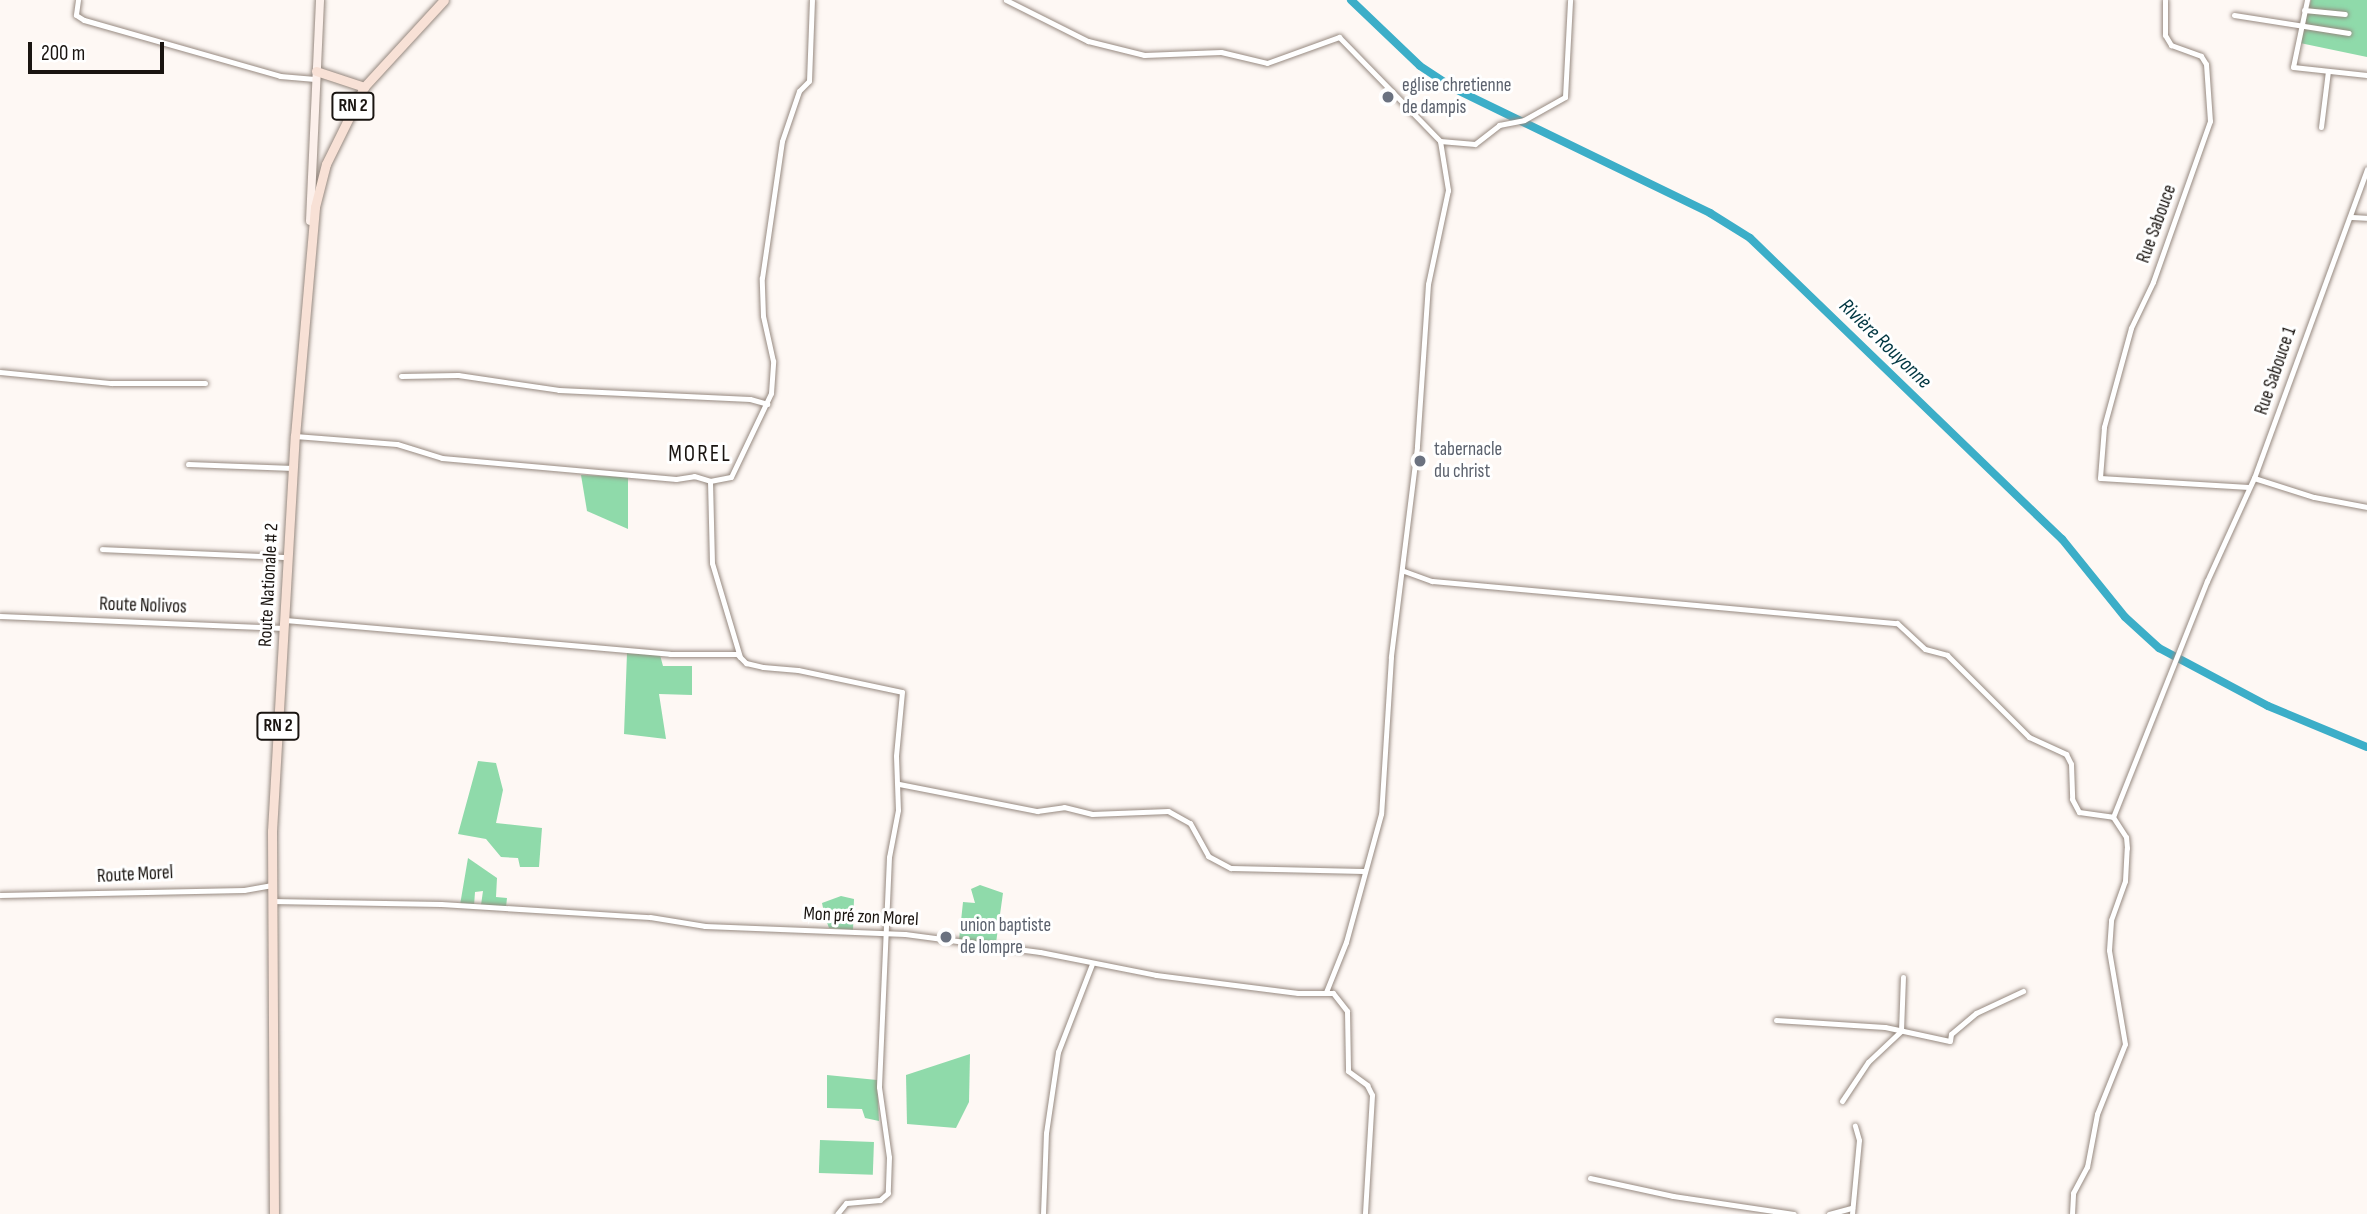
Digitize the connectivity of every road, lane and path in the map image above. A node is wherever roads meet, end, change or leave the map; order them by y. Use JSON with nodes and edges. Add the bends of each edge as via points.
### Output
{"nodes":[{"id":1,"x":78,"y":0,"type":"edge"},
{"id":2,"x":320,"y":0,"type":"edge"},
{"id":3,"x":444,"y":0,"type":"edge"},
{"id":4,"x":812,"y":0,"type":"edge"},
{"id":5,"x":1006,"y":0,"type":"edge"},
{"id":6,"x":1570,"y":0,"type":"edge"},
{"id":7,"x":2165,"y":0,"type":"edge"},
{"id":8,"x":2307,"y":0,"type":"edge"},
{"id":9,"x":2304,"y":10,"type":"junction"},
{"id":10,"x":2345,"y":14,"type":"dead end"},
{"id":11,"x":2234,"y":15,"type":"dead end"},
{"id":12,"x":2301,"y":28,"type":"junction"},
{"id":13,"x":2348,"y":33,"type":"dead end"},
{"id":14,"x":2328,"y":71,"type":"junction"},
{"id":15,"x":316,"y":75,"type":"junction"},
{"id":16,"x":2367,"y":75,"type":"edge"},
{"id":17,"x":364,"y":87,"type":"junction"},
{"id":18,"x":2321,"y":127,"type":"dead end"},
{"id":19,"x":1440,"y":141,"type":"junction"},
{"id":20,"x":2367,"y":169,"type":"edge"},
{"id":21,"x":2350,"y":217,"type":"junction"},
{"id":22,"x":2367,"y":218,"type":"edge"},
{"id":23,"x":311,"y":239,"type":"junction"},
{"id":24,"x":0,"y":372,"type":"edge"},
{"id":25,"x":401,"y":376,"type":"dead end"},
{"id":26,"x":205,"y":383,"type":"dead end"},
{"id":27,"x":766,"y":404,"type":"junction"},
{"id":28,"x":295,"y":436,"type":"junction"},
{"id":29,"x":188,"y":464,"type":"dead end"},
{"id":30,"x":293,"y":468,"type":"junction"},
{"id":31,"x":2254,"y":478,"type":"junction"},
{"id":32,"x":710,"y":481,"type":"junction"},
{"id":33,"x":2249,"y":488,"type":"junction"},
{"id":34,"x":2367,"y":508,"type":"edge"},
{"id":35,"x":102,"y":549,"type":"dead end"},
{"id":36,"x":289,"y":557,"type":"junction"},
{"id":37,"x":1404,"y":571,"type":"junction"},
{"id":38,"x":0,"y":616,"type":"edge"},
{"id":39,"x":285,"y":624,"type":"junction"},
{"id":40,"x":740,"y":657,"type":"junction"},
{"id":41,"x":899,"y":784,"type":"junction"},
{"id":42,"x":2113,"y":817,"type":"junction"},
{"id":43,"x":1363,"y":871,"type":"junction"},
{"id":44,"x":271,"y":885,"type":"junction"},
{"id":45,"x":0,"y":895,"type":"edge"},
{"id":46,"x":271,"y":901,"type":"junction"},
{"id":47,"x":886,"y":932,"type":"junction"},
{"id":48,"x":1092,"y":964,"type":"junction"},
{"id":49,"x":1903,"y":977,"type":"dead end"},
{"id":50,"x":2023,"y":991,"type":"dead end"},
{"id":51,"x":1326,"y":992,"type":"junction"},
{"id":52,"x":1776,"y":1020,"type":"dead end"},
{"id":53,"x":1900,"y":1031,"type":"junction"},
{"id":54,"x":1842,"y":1101,"type":"dead end"},
{"id":55,"x":1855,"y":1126,"type":"dead end"},
{"id":56,"x":1590,"y":1178,"type":"dead end"},
{"id":57,"x":1852,"y":1211,"type":"edge"},
{"id":58,"x":274,"y":1214,"type":"edge"},
{"id":59,"x":837,"y":1214,"type":"edge"},
{"id":60,"x":1043,"y":1214,"type":"edge"},
{"id":61,"x":1365,"y":1214,"type":"edge"},
{"id":62,"x":1794,"y":1214,"type":"edge"},
{"id":63,"x":1829,"y":1214,"type":"edge"},
{"id":64,"x":2072,"y":1214,"type":"edge"}],
"edges":[{"from":1,"to":15,"type":"street","via":[[76,15],[85,20],[280,76]]},
{"from":2,"to":15,"type":"main road"},
{"from":3,"to":17,"type":"main road","name":"Route Nationale # 2","number":"RN 2"},
{"from":4,"to":27,"type":"street","via":[[808,81],[799,91],[782,141],[762,278],[763,316],[773,361]]},
{"from":5,"to":19,"type":"street","via":[[1088,41],[1144,55],[1221,52],[1267,63],[1339,37]]},
{"from":6,"to":19,"type":"street","via":[[1566,97],[1524,120],[1499,125],[1475,144]]},
{"from":7,"to":33,"type":"street","name":"Rue Sabouce","via":[[2165,36],[2171,45],[2201,56],[2206,64],[2210,121],[2153,282],[2131,328],[2104,427],[2100,478]]},
{"from":8,"to":9,"type":"street"},
{"from":9,"to":10,"type":"street"},
{"from":9,"to":12,"type":"street"},
{"from":11,"to":12,"type":"street"},
{"from":12,"to":13,"type":"street"},
{"from":12,"to":14,"type":"street","via":[[2293,67]]},
{"from":14,"to":16,"type":"street"},
{"from":14,"to":18,"type":"street"},
{"from":15,"to":17,"type":"main road"},
{"from":15,"to":23,"type":"main road"},
{"from":17,"to":23,"type":"main road","name":"Route Nationale # 2","number":"RN 2","via":[[326,164]]},
{"from":19,"to":37,"type":"street","via":[[1448,190],[1428,284]]},
{"from":20,"to":21,"type":"street","name":"Rue Sabouce 1"},
{"from":21,"to":22,"type":"street"},
{"from":21,"to":31,"type":"street","name":"Rue Sabouce 1"},
{"from":23,"to":28,"type":"main road","name":"Route Nationale # 2","number":"RN 2"},
{"from":24,"to":26,"type":"street","via":[[111,383]]},
{"from":25,"to":27,"type":"street","via":[[458,375],[552,390],[750,399]]},
{"from":27,"to":32,"type":"street","via":[[731,477]]},
{"from":28,"to":30,"type":"main road","name":"Route Nationale # 2","number":"RN 2"},
{"from":28,"to":32,"type":"street","via":[[397,444],[442,458],[676,479],[694,476]]},
{"from":29,"to":30,"type":"street"},
{"from":30,"to":36,"type":"main road","name":"Route Nationale # 2","number":"RN 2"},
{"from":31,"to":33,"type":"street","name":"Rue Sabouce 1"},
{"from":31,"to":34,"type":"street"},
{"from":32,"to":40,"type":"street","via":[[712,563]]},
{"from":33,"to":42,"type":"street","name":"Rue Sabouce 1"},
{"from":35,"to":36,"type":"street"},
{"from":36,"to":39,"type":"main road","name":"Route Nationale # 2","number":"RN 2"},
{"from":37,"to":42,"type":"street","via":[[1432,581],[1897,623],[1925,649],[1947,655],[2029,737],[2066,754],[2071,764],[2072,799],[2079,812]]},
{"from":37,"to":43,"type":"street","via":[[1392,643],[1381,814],[1376,842]]},
{"from":38,"to":39,"type":"street","name":"Route Nolivos"},
{"from":39,"to":40,"type":"street","name":"Route Nolivos"},
{"from":39,"to":44,"type":"main road","name":"Route Nationale # 2","number":"RN 2"},
{"from":40,"to":41,"type":"street","name":"Route Nolivos","via":[[763,667],[798,670],[865,687],[897,688],[904,702],[896,757]]},
{"from":41,"to":43,"type":"street","via":[[1037,811],[1064,807],[1092,814],[1168,811],[1190,823],[1208,856],[1231,868]]},
{"from":41,"to":47,"type":"street","via":[[889,857]]},
{"from":42,"to":64,"type":"street","via":[[2127,848],[2109,950],[2125,1044],[2097,1114],[2087,1167],[2073,1193]]},
{"from":43,"to":51,"type":"street","via":[[1346,942]]},
{"from":44,"to":45,"type":"street","name":"Route Morel","via":[[244,890]]},
{"from":44,"to":46,"type":"main road","name":"Route Nationale # 2","number":"RN 2"},
{"from":46,"to":47,"type":"street","name":"Mon pré zon Morel","via":[[441,904],[650,917],[705,926]]},
{"from":46,"to":58,"type":"main road","name":"Route Nationale # 2","number":"RN 2"},
{"from":47,"to":48,"type":"street","name":"Mon pré zon Morel","via":[[979,942]]},
{"from":47,"to":59,"type":"street","via":[[879,1087],[889,1157],[888,1193],[880,1200],[846,1203]]},
{"from":48,"to":51,"type":"street","name":"Mon pré zon Morel","via":[[1283,992]]},
{"from":48,"to":60,"type":"street","via":[[1058,1052],[1046,1133]]},
{"from":49,"to":53,"type":"street"},
{"from":50,"to":53,"type":"street","via":[[1976,1013],[1951,1034],[1951,1041]]},
{"from":51,"to":61,"type":"street","via":[[1333,993],[1347,1011],[1348,1071],[1367,1085],[1372,1096]]},
{"from":52,"to":53,"type":"street"},
{"from":53,"to":54,"type":"street","via":[[1868,1062]]},
{"from":55,"to":57,"type":"street","via":[[1858,1159]]},
{"from":56,"to":62,"type":"street"},
{"from":57,"to":63,"type":"street"}]}
